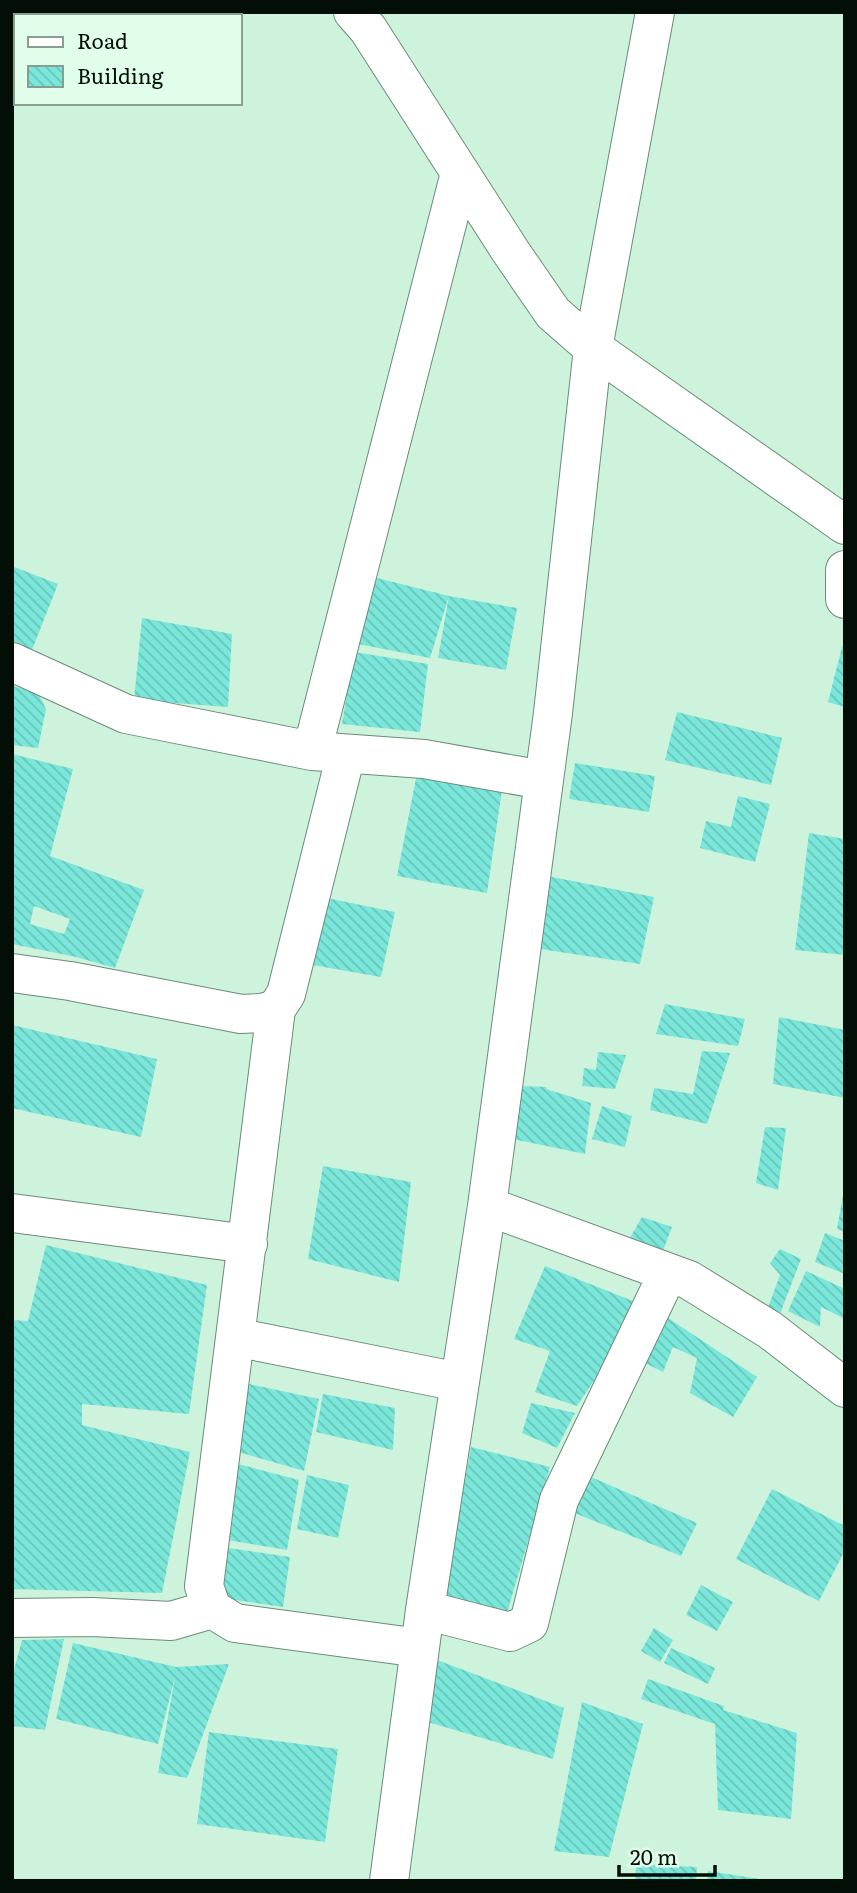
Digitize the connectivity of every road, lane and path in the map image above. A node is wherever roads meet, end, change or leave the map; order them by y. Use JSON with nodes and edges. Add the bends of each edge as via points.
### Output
{"nodes":[{"id":1,"x":353,"y":12,"type":"edge"},
{"id":2,"x":655,"y":12,"type":"edge"},
{"id":3,"x":460,"y":173,"type":"junction"},
{"id":4,"x":593,"y":348,"type":"junction"},
{"id":5,"x":845,"y":526,"type":"edge"},
{"id":6,"x":845,"y":570,"type":"edge"},
{"id":7,"x":845,"y":599,"type":"edge"},
{"id":8,"x":12,"y":662,"type":"edge"},
{"id":9,"x":329,"y":752,"type":"junction"},
{"id":10,"x":544,"y":780,"type":"junction"},
{"id":11,"x":12,"y":972,"type":"edge"},
{"id":12,"x":276,"y":1009,"type":"junction"},
{"id":13,"x":487,"y":1206,"type":"junction"},
{"id":14,"x":12,"y":1213,"type":"edge"},
{"id":15,"x":248,"y":1244,"type":"junction"},
{"id":16,"x":668,"y":1273,"type":"junction"},
{"id":17,"x":236,"y":1337,"type":"junction"},
{"id":18,"x":459,"y":1382,"type":"junction"},
{"id":19,"x":845,"y":1388,"type":"edge"},
{"id":20,"x":212,"y":1609,"type":"junction"},
{"id":21,"x":425,"y":1610,"type":"junction"},
{"id":22,"x":12,"y":1618,"type":"edge"},
{"id":23,"x":420,"y":1648,"type":"junction"},
{"id":24,"x":389,"y":1881,"type":"edge"}],
"edges":[{"from":1,"to":3,"type":"street"},
{"from":2,"to":4,"type":"street"},
{"from":3,"to":4,"type":"street","via":[[553,313]]},
{"from":3,"to":9,"type":"street"},
{"from":4,"to":5,"type":"street"},
{"from":4,"to":10,"type":"street"},
{"from":6,"to":7,"type":"street"},
{"from":8,"to":9,"type":"street","via":[[126,714]]},
{"from":9,"to":10,"type":"street","via":[[424,759]]},
{"from":9,"to":12,"type":"street","via":[[286,994]]},
{"from":10,"to":13,"type":"street"},
{"from":11,"to":12,"type":"street","via":[[241,1014]]},
{"from":12,"to":15,"type":"street"},
{"from":13,"to":16,"type":"street"},
{"from":13,"to":18,"type":"street"},
{"from":14,"to":15,"type":"street"},
{"from":15,"to":17,"type":"street"},
{"from":16,"to":19,"type":"street","via":[[689,1280],[770,1330]]},
{"from":16,"to":21,"type":"street","via":[[559,1500],[529,1623],[510,1632]]},
{"from":17,"to":18,"type":"street"},
{"from":17,"to":20,"type":"street","via":[[204,1586]]},
{"from":18,"to":21,"type":"street"},
{"from":20,"to":22,"type":"street","via":[[171,1621]]},
{"from":20,"to":23,"type":"street","via":[[235,1623]]},
{"from":21,"to":23,"type":"street"},
{"from":23,"to":24,"type":"street"}]}
